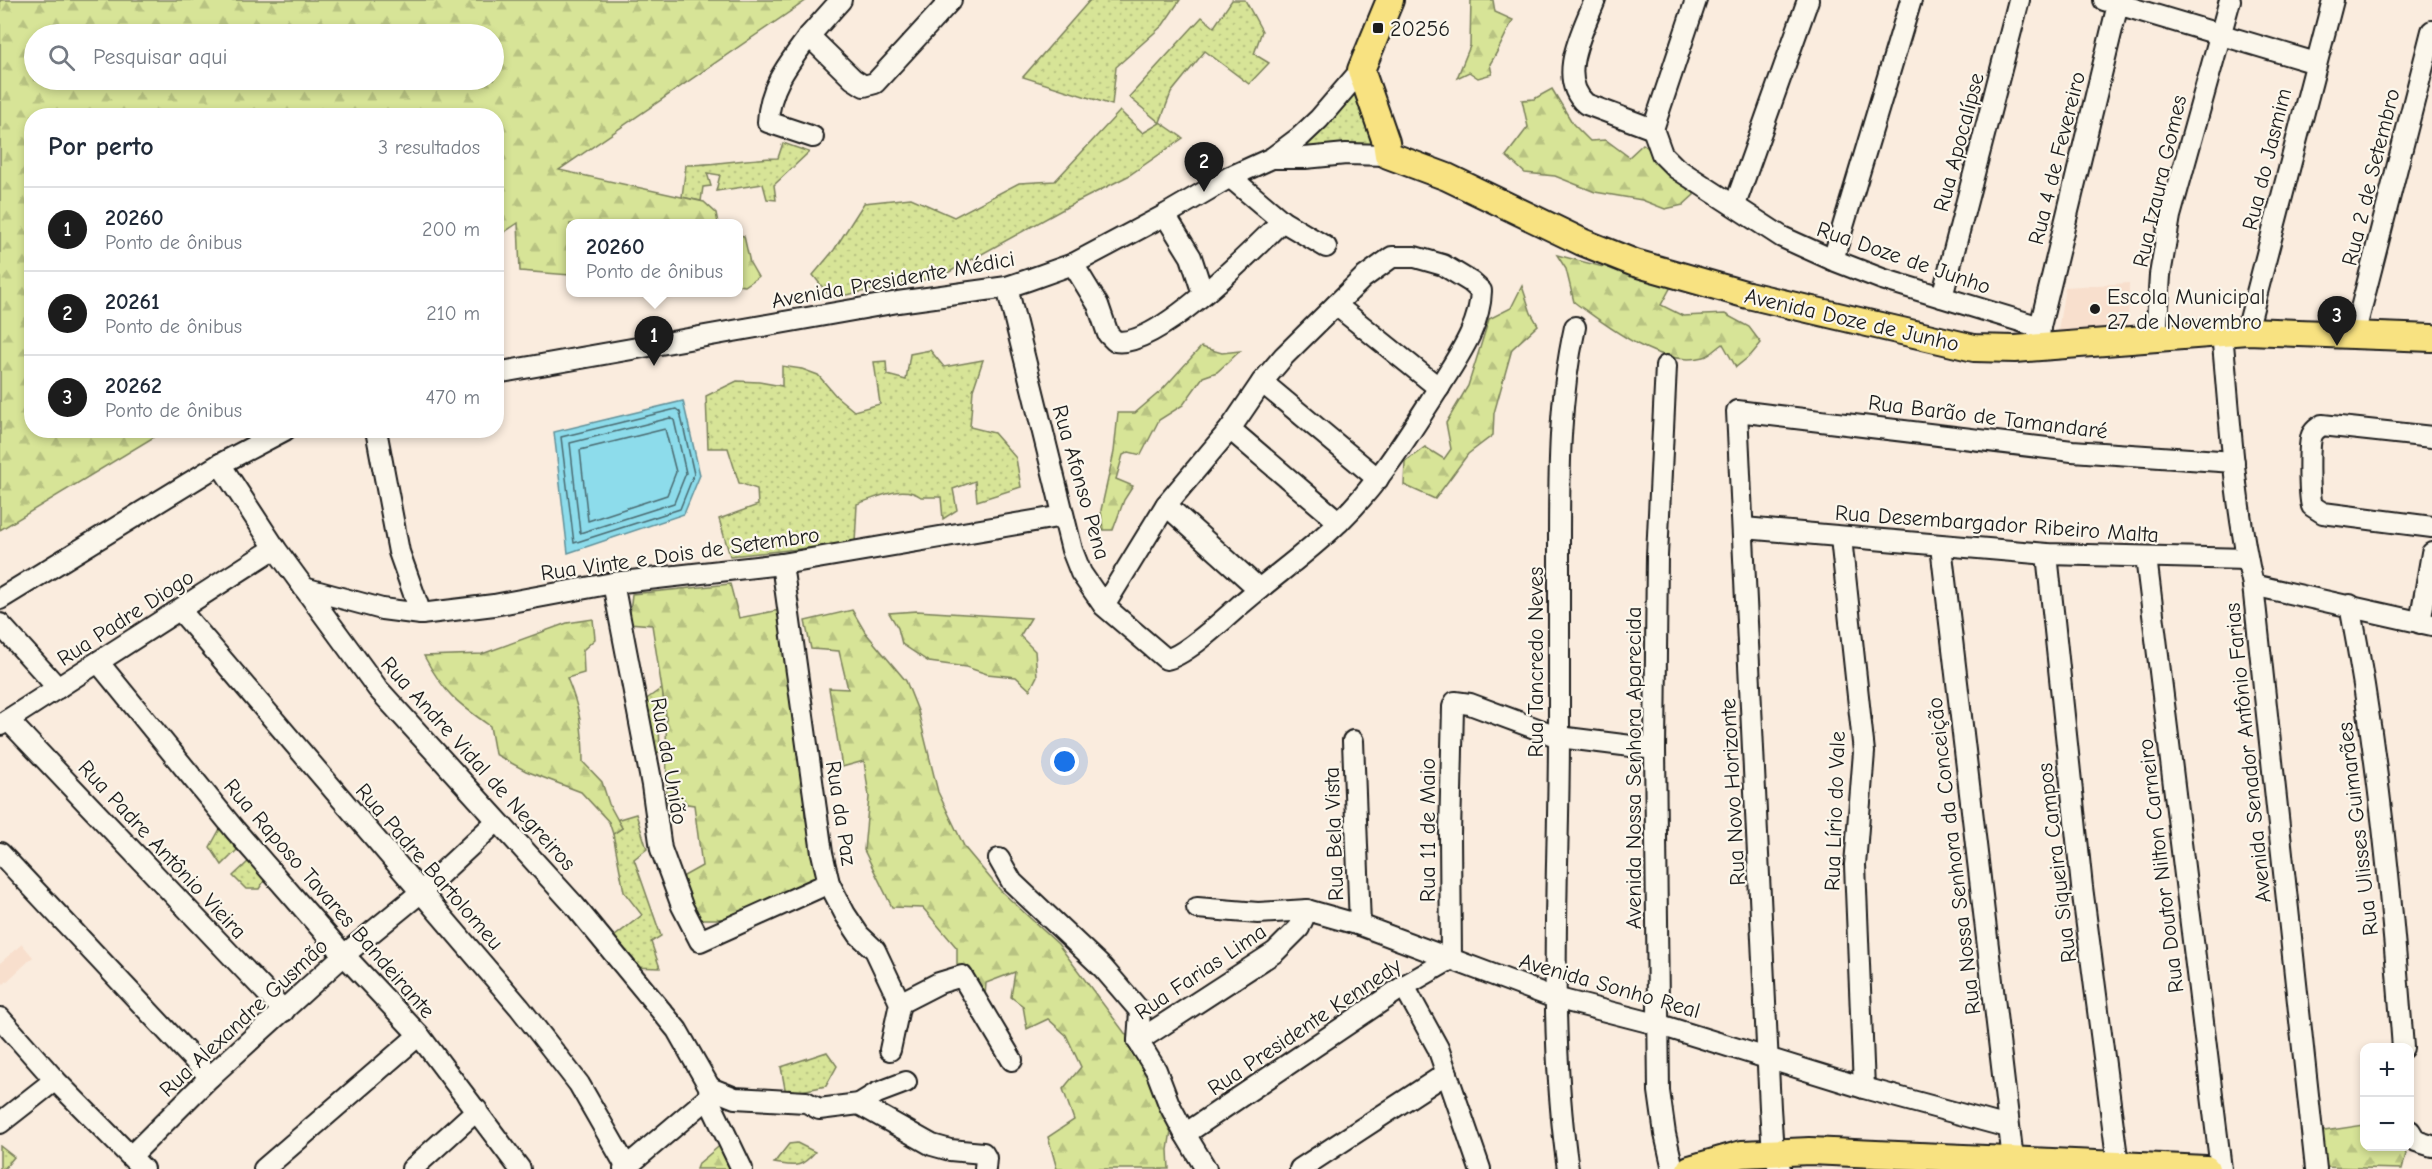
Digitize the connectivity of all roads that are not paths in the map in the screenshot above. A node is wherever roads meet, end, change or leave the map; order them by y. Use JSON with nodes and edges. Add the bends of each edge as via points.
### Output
{"nodes":[{"id":1,"x":841,"y":0,"type":"edge"},
{"id":2,"x":951,"y":0,"type":"edge"},
{"id":3,"x":1390,"y":0,"type":"edge"},
{"id":4,"x":1594,"y":0,"type":"edge"},
{"id":5,"x":1696,"y":0,"type":"edge"},
{"id":6,"x":1808,"y":0,"type":"edge"},
{"id":7,"x":1911,"y":0,"type":"edge"},
{"id":8,"x":2019,"y":0,"type":"edge"},
{"id":9,"x":2230,"y":0,"type":"edge"},
{"id":10,"x":2333,"y":0,"type":"edge"},
{"id":11,"x":2114,"y":1,"type":"edge"},
{"id":12,"x":2432,"y":31,"type":"edge"},
{"id":13,"x":809,"y":36,"type":"junction"},
{"id":14,"x":2220,"y":36,"type":"junction"},
{"id":15,"x":2316,"y":63,"type":"junction"},
{"id":16,"x":1361,"y":70,"type":"junction"},
{"id":17,"x":1653,"y":129,"type":"junction"},
{"id":18,"x":813,"y":137,"type":"dead end"},
{"id":19,"x":1388,"y":155,"type":"junction"},
{"id":20,"x":1272,"y":158,"type":"junction"},
{"id":21,"x":1230,"y":177,"type":"junction"},
{"id":22,"x":1735,"y":205,"type":"junction"},
{"id":23,"x":1165,"y":215,"type":"junction"},
{"id":24,"x":1282,"y":220,"type":"junction"},
{"id":25,"x":1326,"y":247,"type":"dead end"},
{"id":26,"x":1833,"y":260,"type":"junction"},
{"id":27,"x":1073,"y":264,"type":"junction"},
{"id":28,"x":1007,"y":287,"type":"junction"},
{"id":29,"x":1203,"y":294,"type":"junction"},
{"id":30,"x":1942,"y":297,"type":"junction"},
{"id":31,"x":1336,"y":305,"type":"junction"},
{"id":32,"x":1575,"y":327,"type":"dead end"},
{"id":33,"x":2247,"y":331,"type":"junction"},
{"id":34,"x":2222,"y":333,"type":"junction"},
{"id":35,"x":2354,"y":336,"type":"junction"},
{"id":36,"x":2039,"y":337,"type":"junction"},
{"id":37,"x":2432,"y":338,"type":"edge"},
{"id":38,"x":2156,"y":339,"type":"junction"},
{"id":39,"x":1666,"y":366,"type":"dead end"},
{"id":40,"x":504,"y":372,"type":"edge"},
{"id":41,"x":1262,"y":382,"type":"junction"},
{"id":42,"x":1438,"y":388,"type":"junction"},
{"id":43,"x":1737,"y":411,"type":"joint"},
{"id":44,"x":1230,"y":429,"type":"junction"},
{"id":45,"x":2432,"y":437,"type":"edge"},
{"id":46,"x":270,"y":438,"type":"edge"},
{"id":47,"x":378,"y":438,"type":"edge"},
{"id":48,"x":2234,"y":462,"type":"junction"},
{"id":49,"x":220,"y":464,"type":"junction"},
{"id":50,"x":1378,"y":479,"type":"junction"},
{"id":51,"x":1166,"y":505,"type":"junction"},
{"id":52,"x":1063,"y":516,"type":"junction"},
{"id":53,"x":1339,"y":522,"type":"junction"},
{"id":54,"x":2432,"y":527,"type":"edge"},
{"id":55,"x":1744,"y":528,"type":"junction"},
{"id":56,"x":1841,"y":538,"type":"junction"},
{"id":57,"x":1941,"y":546,"type":"junction"},
{"id":58,"x":275,"y":548,"type":"junction"},
{"id":59,"x":2432,"y":553,"type":"edge"},
{"id":60,"x":2047,"y":554,"type":"junction"},
{"id":61,"x":2146,"y":557,"type":"junction"},
{"id":62,"x":2247,"y":559,"type":"junction"},
{"id":63,"x":782,"y":564,"type":"junction"},
{"id":64,"x":613,"y":583,"type":"junction"},
{"id":65,"x":2253,"y":585,"type":"junction"},
{"id":66,"x":304,"y":588,"type":"junction"},
{"id":67,"x":1259,"y":589,"type":"junction"},
{"id":68,"x":0,"y":599,"type":"edge"},
{"id":69,"x":2350,"y":605,"type":"junction"},
{"id":70,"x":1104,"y":606,"type":"junction"},
{"id":71,"x":180,"y":610,"type":"junction"},
{"id":72,"x":422,"y":614,"type":"junction"},
{"id":73,"x":0,"y":624,"type":"edge"},
{"id":74,"x":2426,"y":624,"type":"edge"},
{"id":75,"x":99,"y":663,"type":"junction"},
{"id":76,"x":58,"y":688,"type":"junction"},
{"id":77,"x":4,"y":722,"type":"edge"},
{"id":78,"x":1559,"y":737,"type":"junction"},
{"id":79,"x":1353,"y":741,"type":"dead end"},
{"id":80,"x":1655,"y":749,"type":"junction"},
{"id":81,"x":498,"y":821,"type":"junction"},
{"id":82,"x":0,"y":853,"type":"edge"},
{"id":83,"x":999,"y":859,"type":"dead end"},
{"id":84,"x":829,"y":883,"type":"junction"},
{"id":85,"x":420,"y":893,"type":"junction"},
{"id":86,"x":1197,"y":908,"type":"dead end"},
{"id":87,"x":1307,"y":910,"type":"junction"},
{"id":88,"x":1360,"y":925,"type":"junction"},
{"id":89,"x":344,"y":956,"type":"junction"},
{"id":90,"x":1451,"y":959,"type":"junction"},
{"id":91,"x":1404,"y":986,"type":"junction"},
{"id":92,"x":1555,"y":998,"type":"junction"},
{"id":93,"x":900,"y":1003,"type":"junction"},
{"id":94,"x":284,"y":1011,"type":"junction"},
{"id":95,"x":0,"y":1018,"type":"edge"},
{"id":96,"x":1660,"y":1025,"type":"junction"},
{"id":97,"x":419,"y":1035,"type":"junction"},
{"id":98,"x":1138,"y":1041,"type":"junction"},
{"id":99,"x":2403,"y":1043,"type":"edge"},
{"id":100,"x":890,"y":1050,"type":"dead end"},
{"id":101,"x":1769,"y":1057,"type":"junction"},
{"id":102,"x":1012,"y":1060,"type":"dead end"},
{"id":103,"x":1448,"y":1073,"type":"junction"},
{"id":104,"x":210,"y":1077,"type":"junction"},
{"id":105,"x":55,"y":1080,"type":"junction"},
{"id":106,"x":906,"y":1082,"type":"dead end"},
{"id":107,"x":1864,"y":1088,"type":"junction"},
{"id":108,"x":709,"y":1093,"type":"junction"},
{"id":109,"x":859,"y":1104,"type":"junction"},
{"id":110,"x":477,"y":1110,"type":"junction"},
{"id":111,"x":2,"y":1116,"type":"edge"},
{"id":112,"x":2008,"y":1127,"type":"junction"},
{"id":113,"x":1185,"y":1134,"type":"junction"},
{"id":114,"x":2013,"y":1160,"type":"junction"},
{"id":115,"x":1776,"y":1161,"type":"edge"},
{"id":116,"x":1879,"y":1161,"type":"edge"},
{"id":117,"x":137,"y":1162,"type":"edge"},
{"id":118,"x":1978,"y":1163,"type":"edge"},
{"id":119,"x":2118,"y":1165,"type":"junction"},
{"id":120,"x":625,"y":1167,"type":"edge"},
{"id":121,"x":1478,"y":1168,"type":"edge"},
{"id":122,"x":264,"y":1169,"type":"edge"},
{"id":123,"x":412,"y":1169,"type":"edge"},
{"id":124,"x":520,"y":1169,"type":"edge"},
{"id":125,"x":742,"y":1169,"type":"edge"},
{"id":126,"x":985,"y":1169,"type":"edge"},
{"id":127,"x":1206,"y":1169,"type":"edge"},
{"id":128,"x":1300,"y":1169,"type":"edge"},
{"id":129,"x":1568,"y":1169,"type":"edge"},
{"id":130,"x":1673,"y":1169,"type":"edge"},
{"id":131,"x":1690,"y":1169,"type":"edge"},
{"id":132,"x":2206,"y":1169,"type":"edge"},
{"id":133,"x":2221,"y":1169,"type":"edge"},
{"id":134,"x":2316,"y":1169,"type":"edge"}],
"edges":[{"from":1,"to":13,"type":"street"},
{"from":2,"to":13,"type":"street","via":[[875,82],[864,86]]},
{"from":3,"to":16,"type":"main road"},
{"from":4,"to":17,"type":"street","via":[[1572,67],[1577,96],[1593,107]]},
{"from":5,"to":17,"type":"street"},
{"from":6,"to":22,"type":"street"},
{"from":7,"to":26,"type":"street"},
{"from":8,"to":30,"type":"street","name":"Rua Apocalípse"},
{"from":9,"to":14,"type":"street","name":"Rua Izaura Gomes"},
{"from":10,"to":15,"type":"street","name":"Rua do Jasmim"},
{"from":11,"to":14,"type":"street"},
{"from":11,"to":36,"type":"street","name":"Rua 4 de Fevereiro"},
{"from":12,"to":35,"type":"street","name":"Rua 2 de Setembro"},
{"from":13,"to":18,"type":"street","via":[[785,68],[769,104],[768,122]]},
{"from":14,"to":15,"type":"street"},
{"from":14,"to":38,"type":"street","name":"Rua Izaura Gomes","via":[[2170,216],[2160,275]]},
{"from":15,"to":33,"type":"street","name":"Rua do Jasmim"},
{"from":16,"to":19,"type":"main road"},
{"from":16,"to":20,"type":"street","name":"Avenida Presidente Médici","via":[[1319,119]]},
{"from":17,"to":22,"type":"street","name":"Rua Doze de Junho","via":[[1668,162]]},
{"from":19,"to":20,"type":"street","name":"Avenida Presidente Médici"},
{"from":19,"to":36,"type":"main road","name":"Avenida Doze de Junho","via":[[1447,177],[1582,242],[1685,279],[1974,348],[2015,349]]},
{"from":20,"to":21,"type":"street","name":"Avenida Presidente Médici"},
{"from":21,"to":23,"type":"street","name":"Avenida Presidente Médici"},
{"from":21,"to":24,"type":"street"},
{"from":22,"to":26,"type":"street","name":"Rua Doze de Junho","via":[[1782,237]]},
{"from":23,"to":27,"type":"street","name":"Avenida Presidente Médici"},
{"from":23,"to":29,"type":"street","via":[[1191,257]]},
{"from":24,"to":25,"type":"street"},
{"from":24,"to":29,"type":"street"},
{"from":26,"to":30,"type":"street","name":"Rua Doze de Junho"},
{"from":27,"to":28,"type":"street","name":"Avenida Presidente Médici"},
{"from":27,"to":29,"type":"street","via":[[1115,341],[1143,335]]},
{"from":28,"to":40,"type":"street","name":"Avenida Presidente Médici"},
{"from":28,"to":52,"type":"street","name":"Rua Afonso Pena"},
{"from":30,"to":36,"type":"street","name":"Rua Doze de Junho"},
{"from":31,"to":41,"type":"street"},
{"from":31,"to":42,"type":"street"},
{"from":31,"to":42,"type":"street","via":[[1392,257],[1427,259],[1459,274],[1481,291],[1475,325]]},
{"from":32,"to":78,"type":"street","name":"Rua Tancredo Neves","via":[[1564,381],[1561,433]]},
{"from":33,"to":34,"type":"main road","name":"Avenida Doze de Junho"},
{"from":33,"to":35,"type":"main road","name":"Avenida Doze de Junho"},
{"from":34,"to":38,"type":"main road","name":"Avenida Doze de Junho"},
{"from":34,"to":48,"type":"street","name":"Avenida Senador Antônio Farias"},
{"from":35,"to":37,"type":"main road","name":"Avenida Doze de Junho"},
{"from":36,"to":38,"type":"main road","name":"Avenida Doze de Junho"},
{"from":39,"to":80,"type":"street","name":"Avenida Nossa Senhora Aparecida","via":[[1657,556]]},
{"from":41,"to":44,"type":"street"},
{"from":41,"to":50,"type":"street"},
{"from":42,"to":50,"type":"street"},
{"from":43,"to":48,"type":"street","name":"Rua Barão de Tamandaré","via":[[2072,451]]},
{"from":43,"to":55,"type":"street","name":"Rua Novo Horizonte"},
{"from":44,"to":51,"type":"street"},
{"from":44,"to":53,"type":"street"},
{"from":45,"to":54,"type":"street","via":[[2322,425],[2313,432],[2310,443],[2310,495],[2312,506],[2318,511]]},
{"from":46,"to":49,"type":"street"},
{"from":47,"to":72,"type":"street","via":[[399,552]]},
{"from":48,"to":62,"type":"street","name":"Avenida Senador Antônio Farias"},
{"from":49,"to":58,"type":"street","name":"Rua Andre Vidal de Negreiros"},
{"from":49,"to":68,"type":"street"},
{"from":50,"to":53,"type":"street"},
{"from":51,"to":67,"type":"street"},
{"from":51,"to":70,"type":"street"},
{"from":52,"to":63,"type":"street","name":"Rua Vinte e Dois de Setembro"},
{"from":52,"to":70,"type":"street","name":"Rua Afonso Pena","via":[[1082,573]]},
{"from":53,"to":67,"type":"street"},
{"from":55,"to":56,"type":"street","name":"Rua Desembargador Ribeiro Malta"},
{"from":55,"to":101,"type":"street","name":"Rua Novo Horizonte"},
{"from":56,"to":57,"type":"street","name":"Rua Desembargador Ribeiro Malta"},
{"from":56,"to":107,"type":"street","name":"Rua Lírio do Vale","via":[[1864,752],[1855,865]]},
{"from":57,"to":60,"type":"street","name":"Rua Desembargador Ribeiro Malta"},
{"from":57,"to":112,"type":"street","name":"Rua Nossa Senhora da Conceição"},
{"from":58,"to":66,"type":"street","name":"Rua Andre Vidal de Negreiros"},
{"from":58,"to":71,"type":"street","name":"Rua Padre Diogo"},
{"from":59,"to":74,"type":"street"},
{"from":60,"to":61,"type":"street","name":"Rua Desembargador Ribeiro Malta"},
{"from":60,"to":119,"type":"street","name":"Rua Siqueira Campos","via":[[2082,888]]},
{"from":61,"to":62,"type":"street","name":"Rua Desembargador Ribeiro Malta"},
{"from":61,"to":133,"type":"street","name":"Rua Doutor Nilton Carneiro"},
{"from":62,"to":65,"type":"street","name":"Avenida Senador Antônio Farias"},
{"from":63,"to":64,"type":"street","name":"Rua Vinte e Dois de Setembro"},
{"from":63,"to":84,"type":"street","name":"Rua da Paz"},
{"from":64,"to":72,"type":"street","name":"Rua Vinte e Dois de Setembro"},
{"from":64,"to":84,"type":"street","name":"Rua da União","via":[[661,849],[700,941]]},
{"from":65,"to":69,"type":"street"},
{"from":65,"to":134,"type":"street","name":"Avenida Senador Antônio Farias"},
{"from":66,"to":72,"type":"street","name":"Rua Vinte e Dois de Setembro","via":[[382,609]]},
{"from":66,"to":81,"type":"street","name":"Rua Andre Vidal de Negreiros","via":[[378,689]]},
{"from":67,"to":70,"type":"street","name":"Rua Afonso Pena","via":[[1202,637],[1166,659]]},
{"from":69,"to":74,"type":"street"},
{"from":69,"to":99,"type":"street","name":"Rua Ulisses Guimarães","via":[[2361,659],[2391,895]]},
{"from":71,"to":75,"type":"street","name":"Rua Padre Diogo"},
{"from":71,"to":85,"type":"street","name":"Rua Padre Bartolomeu"},
{"from":73,"to":76,"type":"street"},
{"from":75,"to":76,"type":"street","name":"Rua Padre Diogo"},
{"from":75,"to":89,"type":"street","name":"Rua Raposo Tavares Bandeirante"},
{"from":76,"to":77,"type":"street","name":"Rua Padre Diogo"},
{"from":77,"to":94,"type":"street","name":"Rua Padre Antônio Vieira"},
{"from":78,"to":80,"type":"street"},
{"from":78,"to":90,"type":"street","name":"Rua 11 de Maio","via":[[1455,702]]},
{"from":78,"to":92,"type":"street","name":"Rua Tancredo Neves"},
{"from":79,"to":88,"type":"street","name":"Rua Bela Vista"},
{"from":80,"to":96,"type":"street","name":"Avenida Nossa Senhora Aparecida"},
{"from":81,"to":85,"type":"street","name":"Rua Alexandre Gusmão"},
{"from":81,"to":108,"type":"street","name":"Rua Andre Vidal de Negreiros","via":[[574,905],[676,1030]]},
{"from":82,"to":104,"type":"street"},
{"from":83,"to":98,"type":"street","via":[[1012,882],[1103,968],[1135,1004],[1140,1011]]},
{"from":84,"to":93,"type":"street","name":"Rua da Paz","via":[[859,935],[875,950]]},
{"from":85,"to":89,"type":"street","name":"Rua Alexandre Gusmão"},
{"from":85,"to":120,"type":"street","name":"Rua Padre Bartolomeu","via":[[520,1008],[579,1084]]},
{"from":86,"to":87,"type":"street","name":"Avenida Sonho Real","via":[[1258,913]]},
{"from":87,"to":88,"type":"street","name":"Avenida Sonho Real"},
{"from":87,"to":98,"type":"street","name":"Rua Farias Lima","via":[[1299,928],[1275,952]]},
{"from":88,"to":90,"type":"street","name":"Avenida Sonho Real"},
{"from":89,"to":94,"type":"street","name":"Rua Alexandre Gusmão"},
{"from":89,"to":97,"type":"street","name":"Rua Raposo Tavares Bandeirante"},
{"from":90,"to":91,"type":"street","name":"Rua Presidente Kennedy"},
{"from":90,"to":92,"type":"street","name":"Avenida Sonho Real"},
{"from":91,"to":103,"type":"street"},
{"from":91,"to":113,"type":"street","name":"Rua Presidente Kennedy"},
{"from":92,"to":96,"type":"street","name":"Avenida Sonho Real"},
{"from":92,"to":129,"type":"street","name":"Rua Tancredo Neves"},
{"from":93,"to":100,"type":"street"},
{"from":93,"to":102,"type":"street","via":[[939,983],[964,977]]},
{"from":94,"to":104,"type":"street","name":"Rua Alexandre Gusmão"},
{"from":95,"to":105,"type":"street"},
{"from":96,"to":101,"type":"street","name":"Avenida Sonho Real"},
{"from":96,"to":130,"type":"street","name":"Avenida Nossa Senhora Aparecida","via":[[1659,1091]]},
{"from":97,"to":110,"type":"street","name":"Rua Raposo Tavares Bandeirante"},
{"from":97,"to":122,"type":"street"},
{"from":98,"to":113,"type":"street"},
{"from":101,"to":107,"type":"street","name":"Avenida Sonho Real"},
{"from":101,"to":115,"type":"street","name":"Rua Novo Horizonte"},
{"from":103,"to":121,"type":"street"},
{"from":103,"to":128,"type":"street"},
{"from":104,"to":117,"type":"street","name":"Rua Alexandre Gusmão"},
{"from":105,"to":111,"type":"street"},
{"from":105,"to":117,"type":"street"},
{"from":106,"to":109,"type":"street"},
{"from":107,"to":112,"type":"street","name":"Avenida Sonho Real"},
{"from":108,"to":109,"type":"street","via":[[806,1102],[819,1109]]},
{"from":108,"to":120,"type":"street"},
{"from":108,"to":125,"type":"street","name":"Rua Andre Vidal de Negreiros"},
{"from":109,"to":126,"type":"street","via":[[932,1145],[983,1153],[987,1158]]},
{"from":110,"to":123,"type":"street"},
{"from":110,"to":124,"type":"street","name":"Rua Raposo Tavares Bandeirante"},
{"from":112,"to":114,"type":"street","name":"Rua Nossa Senhora da Conceição"},
{"from":113,"to":127,"type":"street"},
{"from":114,"to":118,"type":"main road"},
{"from":114,"to":119,"type":"main road"},
{"from":115,"to":116,"type":"main road","via":[[1810,1151]]},
{"from":115,"to":131,"type":"main road","via":[[1742,1154]]},
{"from":116,"to":118,"type":"main road"},
{"from":119,"to":132,"type":"main road"}]}
